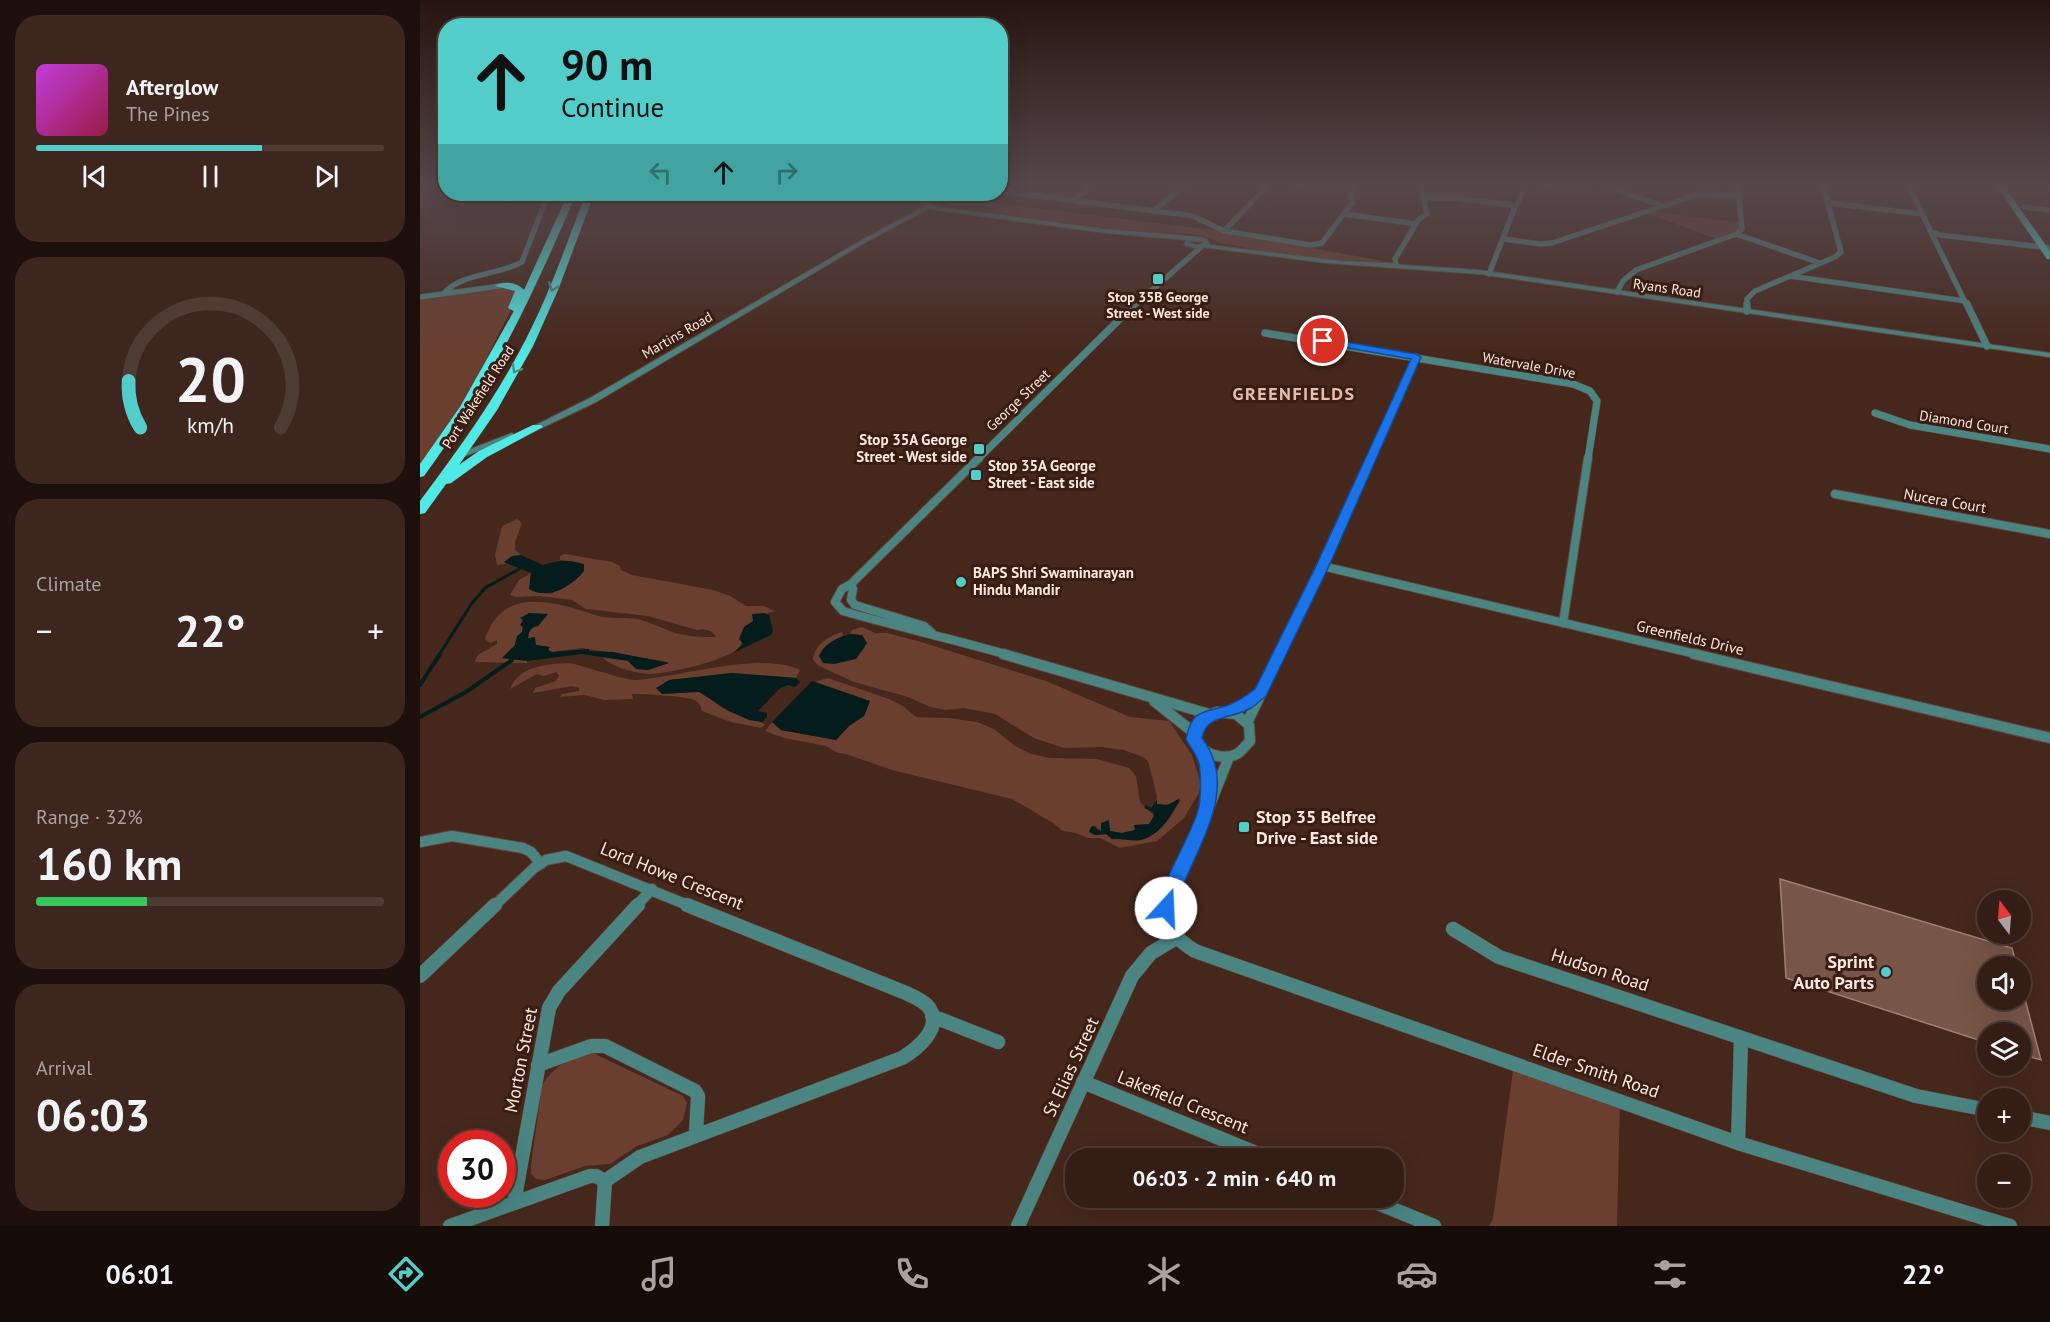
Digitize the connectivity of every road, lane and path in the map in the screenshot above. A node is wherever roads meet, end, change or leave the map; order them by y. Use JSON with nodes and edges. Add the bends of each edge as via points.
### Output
{"nodes":[{"id":1,"x":530,"y":242,"type":"edge"},
{"id":2,"x":552,"y":242,"type":"edge"},
{"id":3,"x":571,"y":242,"type":"edge"},
{"id":4,"x":863,"y":242,"type":"edge"},
{"id":5,"x":1171,"y":242,"type":"edge"},
{"id":6,"x":1202,"y":242,"type":"edge"},
{"id":7,"x":1297,"y":242,"type":"edge"},
{"id":8,"x":1323,"y":242,"type":"edge"},
{"id":9,"x":1405,"y":242,"type":"edge"},
{"id":10,"x":1503,"y":242,"type":"edge"},
{"id":11,"x":1527,"y":242,"type":"edge"},
{"id":12,"x":1554,"y":242,"type":"edge"},
{"id":13,"x":1713,"y":242,"type":"edge"},
{"id":14,"x":1760,"y":242,"type":"edge"},
{"id":15,"x":1840,"y":242,"type":"edge"},
{"id":16,"x":1936,"y":242,"type":"edge"},
{"id":17,"x":2017,"y":242,"type":"edge"},
{"id":18,"x":1188,"y":245,"type":"junction"},
{"id":19,"x":1204,"y":245,"type":"junction"},
{"id":20,"x":2047,"y":245,"type":"edge"},
{"id":21,"x":547,"y":254,"type":"junction"},
{"id":22,"x":2050,"y":257,"type":"edge"},
{"id":23,"x":1180,"y":263,"type":"junction"},
{"id":24,"x":1820,"y":263,"type":"junction"},
{"id":25,"x":1396,"y":264,"type":"junction"},
{"id":26,"x":1489,"y":274,"type":"junction"},
{"id":27,"x":1790,"y":276,"type":"junction"},
{"id":28,"x":500,"y":286,"type":"junction"},
{"id":29,"x":1617,"y":292,"type":"junction"},
{"id":30,"x":443,"y":294,"type":"junction"},
{"id":31,"x":420,"y":297,"type":"edge"},
{"id":32,"x":1965,"y":301,"type":"junction"},
{"id":33,"x":1747,"y":311,"type":"junction"},
{"id":34,"x":1265,"y":333,"type":"dead end"},
{"id":35,"x":1987,"y":346,"type":"junction"},
{"id":36,"x":2050,"y":355,"type":"edge"},
{"id":37,"x":1416,"y":357,"type":"junction"},
{"id":38,"x":469,"y":400,"type":"junction"},
{"id":39,"x":1875,"y":413,"type":"dead end"},
{"id":40,"x":485,"y":419,"type":"junction"},
{"id":41,"x":537,"y":427,"type":"junction"},
{"id":42,"x":501,"y":440,"type":"junction"},
{"id":43,"x":2050,"y":449,"type":"edge"},
{"id":44,"x":459,"y":455,"type":"junction"},
{"id":45,"x":420,"y":473,"type":"edge"},
{"id":46,"x":420,"y":486,"type":"edge"},
{"id":47,"x":434,"y":491,"type":"junction"},
{"id":48,"x":1835,"y":494,"type":"dead end"},
{"id":49,"x":420,"y":510,"type":"edge"},
{"id":50,"x":2050,"y":534,"type":"edge"},
{"id":51,"x":1322,"y":566,"type":"junction"},
{"id":52,"x":851,"y":584,"type":"junction"},
{"id":53,"x":1563,"y":623,"type":"junction"},
{"id":54,"x":932,"y":633,"type":"junction"},
{"id":55,"x":1260,"y":692,"type":"junction"},
{"id":56,"x":1148,"y":696,"type":"junction"},
{"id":57,"x":1226,"y":712,"type":"junction"},
{"id":58,"x":1209,"y":714,"type":"junction"},
{"id":59,"x":1247,"y":723,"type":"junction"},
{"id":60,"x":1193,"y":732,"type":"junction"},
{"id":61,"x":2050,"y":738,"type":"edge"},
{"id":62,"x":1204,"y":752,"type":"junction"},
{"id":63,"x":1229,"y":757,"type":"junction"},
{"id":64,"x":1208,"y":806,"type":"junction"},
{"id":65,"x":420,"y":842,"type":"edge"},
{"id":66,"x":541,"y":864,"type":"junction"},
{"id":67,"x":652,"y":889,"type":"junction"},
{"id":68,"x":1453,"y":929,"type":"dead end"},
{"id":69,"x":1176,"y":938,"type":"junction"},
{"id":70,"x":420,"y":976,"type":"edge"},
{"id":71,"x":932,"y":1016,"type":"junction"},
{"id":72,"x":1741,"y":1038,"type":"junction"},
{"id":73,"x":999,"y":1042,"type":"dead end"},
{"id":74,"x":538,"y":1065,"type":"junction"},
{"id":75,"x":1083,"y":1082,"type":"junction"},
{"id":76,"x":1977,"y":1108,"type":"edge"},
{"id":77,"x":2031,"y":1119,"type":"edge"},
{"id":78,"x":2050,"y":1123,"type":"edge"},
{"id":79,"x":696,"y":1135,"type":"junction"},
{"id":80,"x":1738,"y":1143,"type":"junction"},
{"id":81,"x":1244,"y":1148,"type":"edge"},
{"id":82,"x":605,"y":1181,"type":"junction"},
{"id":83,"x":516,"y":1191,"type":"edge"},
{"id":84,"x":516,"y":1201,"type":"edge"},
{"id":85,"x":498,"y":1208,"type":"edge"},
{"id":86,"x":1391,"y":1208,"type":"edge"},
{"id":87,"x":450,"y":1226,"type":"edge"},
{"id":88,"x":602,"y":1226,"type":"edge"},
{"id":89,"x":1018,"y":1226,"type":"edge"},
{"id":90,"x":1434,"y":1226,"type":"edge"},
{"id":91,"x":2010,"y":1226,"type":"edge"}],
"edges":[{"from":1,"to":30,"type":"street","via":[[522,262],[507,270],[452,284]]},
{"from":2,"to":21,"type":"highway","name":"Port Wakefield Road"},
{"from":3,"to":40,"type":"highway","name":"Port Wakefield Road","one_way":true,"via":[[530,344]]},
{"from":4,"to":41,"type":"street","name":"Martins Road","via":[[593,400]]},
{"from":5,"to":18,"type":"street"},
{"from":6,"to":19,"type":"street"},
{"from":7,"to":8,"type":"street"},
{"from":9,"to":25,"type":"street"},
{"from":10,"to":26,"type":"street"},
{"from":11,"to":12,"type":"street"},
{"from":13,"to":29,"type":"street","via":[[1636,270]]},
{"from":14,"to":24,"type":"street"},
{"from":15,"to":24,"type":"street","via":[[1840,254]]},
{"from":16,"to":32,"type":"street"},
{"from":17,"to":20,"type":"street"},
{"from":18,"to":19,"type":"street"},
{"from":18,"to":23,"type":"street","name":"George Street","via":[[1191,250]]},
{"from":19,"to":23,"type":"street","name":"George Street"},
{"from":19,"to":25,"type":"street","name":"Ryans Road","via":[[1375,266]]},
{"from":20,"to":22,"type":"main road"},
{"from":21,"to":28,"type":"highway","via":[[523,278]]},
{"from":21,"to":38,"type":"highway","name":"Port Wakefield Road","via":[[507,338]]},
{"from":23,"to":52,"type":"street","name":"George Street"},
{"from":24,"to":27,"type":"street"},
{"from":25,"to":26,"type":"street","name":"Ryans Road"},
{"from":26,"to":29,"type":"street","name":"Ryans Road"},
{"from":27,"to":32,"type":"street"},
{"from":27,"to":33,"type":"street","via":[[1755,291],[1747,299]]},
{"from":28,"to":30,"type":"street"},
{"from":28,"to":38,"type":"highway","via":[[520,291]]},
{"from":29,"to":33,"type":"street","name":"Ryans Road"},
{"from":30,"to":31,"type":"street"},
{"from":32,"to":35,"type":"street"},
{"from":33,"to":35,"type":"street","name":"Ryans Road"},
{"from":34,"to":37,"type":"street","name":"Watervale Drive"},
{"from":35,"to":36,"type":"street","name":"Ryans Road"},
{"from":37,"to":51,"type":"street"},
{"from":37,"to":53,"type":"street","name":"Watervale Drive","via":[[1575,385],[1596,398]]},
{"from":38,"to":45,"type":"highway","name":"Port Wakefield Road"},
{"from":39,"to":43,"type":"street","name":"Diamond Court","via":[[1910,425]]},
{"from":40,"to":42,"type":"highway","via":[[487,439]]},
{"from":40,"to":44,"type":"highway","name":"Port Wakefield Road"},
{"from":41,"to":42,"type":"street","name":"Martins Road"},
{"from":41,"to":47,"type":"highway","via":[[483,454]]},
{"from":42,"to":44,"type":"street","name":"Martins Road"},
{"from":44,"to":46,"type":"highway","via":[[433,469]]},
{"from":44,"to":47,"type":"highway","name":"Port Wakefield Road"},
{"from":47,"to":49,"type":"highway","name":"Port Wakefield Road"},
{"from":48,"to":50,"type":"street","name":"Nucera Court"},
{"from":51,"to":53,"type":"street","name":"Greenfields Drive"},
{"from":51,"to":55,"type":"street"},
{"from":52,"to":54,"type":"street","name":"George Street","via":[[851,600],[855,604],[924,626]]},
{"from":52,"to":54,"type":"street","name":"George Street","via":[[836,599],[843,610],[917,633]]},
{"from":53,"to":61,"type":"street","name":"Greenfields Drive"},
{"from":54,"to":56,"type":"street","name":"George Street"},
{"from":55,"to":57,"type":"street","via":[[1246,704]]},
{"from":55,"to":59,"type":"street"},
{"from":56,"to":58,"type":"street","name":"George Street"},
{"from":56,"to":60,"type":"street","name":"George Street"},
{"from":57,"to":58,"type":"street"},
{"from":57,"to":59,"type":"street"},
{"from":58,"to":60,"type":"street"},
{"from":59,"to":63,"type":"street","via":[[1250,741]]},
{"from":60,"to":62,"type":"street","via":[[1197,746]]},
{"from":62,"to":63,"type":"street"},
{"from":62,"to":64,"type":"street"},
{"from":63,"to":64,"type":"street"},
{"from":64,"to":69,"type":"street","via":[[1166,908]]},
{"from":65,"to":66,"type":"street","via":[[452,836],[523,848]]},
{"from":66,"to":67,"type":"street","name":"Lord Howe Crescent","via":[[557,857],[573,857]]},
{"from":66,"to":70,"type":"street","name":"Lord Howe Crescent"},
{"from":67,"to":71,"type":"street","name":"Lord Howe Crescent","via":[[906,993],[925,1004]]},
{"from":67,"to":74,"type":"street","name":"Morton Street","via":[[554,999],[546,1016]]},
{"from":68,"to":72,"type":"street","name":"Hudson Road","via":[[1499,957]]},
{"from":69,"to":75,"type":"street","name":"St Elias Street","via":[[1151,953],[1137,968]]},
{"from":69,"to":80,"type":"street","name":"Elder Smith Road","via":[[1195,951]]},
{"from":71,"to":73,"type":"street","name":"Lord Howe Crescent"},
{"from":71,"to":79,"type":"street","via":[[925,1038],[902,1059]]},
{"from":72,"to":76,"type":"street","name":"Hudson Road","via":[[1916,1096]]},
{"from":72,"to":80,"type":"street"},
{"from":74,"to":79,"type":"street","via":[[591,1046],[605,1046],[694,1091],[698,1096]]},
{"from":74,"to":83,"type":"street","name":"Morton Street"},
{"from":75,"to":81,"type":"street","name":"Lakefield Crescent"},
{"from":75,"to":89,"type":"street","name":"St Elias Street"},
{"from":77,"to":78,"type":"street"},
{"from":79,"to":82,"type":"street","via":[[640,1157]]},
{"from":80,"to":91,"type":"street","name":"Elder Smith Road"},
{"from":82,"to":84,"type":"street","via":[[590,1176]]},
{"from":82,"to":88,"type":"street"},
{"from":85,"to":87,"type":"street"},
{"from":86,"to":90,"type":"street"}]}
